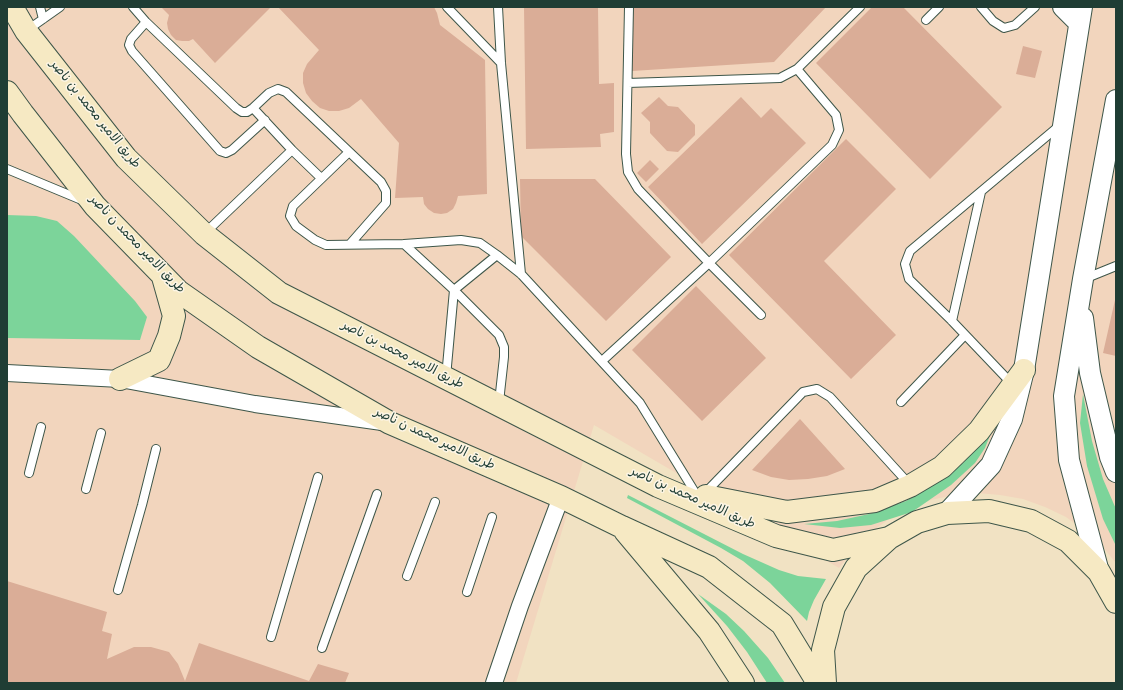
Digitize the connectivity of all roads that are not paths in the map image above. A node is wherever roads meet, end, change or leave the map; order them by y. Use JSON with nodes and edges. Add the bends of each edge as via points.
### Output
{"nodes":[{"id":1,"x":12,"y":7,"type":"edge"},
{"id":2,"x":40,"y":7,"type":"edge"},
{"id":3,"x":60,"y":7,"type":"edge"},
{"id":4,"x":447,"y":7,"type":"edge"},
{"id":5,"x":498,"y":7,"type":"edge"},
{"id":6,"x":630,"y":7,"type":"edge"},
{"id":7,"x":860,"y":7,"type":"edge"},
{"id":8,"x":939,"y":7,"type":"edge"},
{"id":9,"x":981,"y":7,"type":"edge"},
{"id":10,"x":1035,"y":7,"type":"edge"},
{"id":11,"x":1063,"y":7,"type":"edge"},
{"id":12,"x":136,"y":8,"type":"edge"},
{"id":13,"x":1080,"y":15,"type":"edge"},
{"id":14,"x":926,"y":20,"type":"dead end"},
{"id":15,"x":146,"y":22,"type":"junction"},
{"id":16,"x":35,"y":25,"type":"junction"},
{"id":17,"x":501,"y":63,"type":"junction"},
{"id":18,"x":797,"y":69,"type":"junction"},
{"id":19,"x":628,"y":83,"type":"junction"},
{"id":20,"x":7,"y":92,"type":"edge"},
{"id":21,"x":1116,"y":100,"type":"edge"},
{"id":22,"x":253,"y":108,"type":"junction"},
{"id":23,"x":265,"y":120,"type":"junction"},
{"id":24,"x":1063,"y":123,"type":"junction"},
{"id":25,"x":292,"y":150,"type":"junction"},
{"id":26,"x":349,"y":152,"type":"junction"},
{"id":27,"x":7,"y":169,"type":"edge"},
{"id":28,"x":321,"y":178,"type":"junction"},
{"id":29,"x":981,"y":192,"type":"junction"},
{"id":30,"x":95,"y":206,"type":"junction"},
{"id":31,"x":204,"y":234,"type":"junction"},
{"id":32,"x":350,"y":244,"type":"junction"},
{"id":33,"x":404,"y":244,"type":"junction"},
{"id":34,"x":497,"y":255,"type":"junction"},
{"id":35,"x":709,"y":263,"type":"junction"},
{"id":36,"x":1116,"y":266,"type":"edge"},
{"id":37,"x":521,"y":274,"type":"junction"},
{"id":38,"x":163,"y":275,"type":"junction"},
{"id":39,"x":1082,"y":288,"type":"junction"},
{"id":40,"x":454,"y":290,"type":"junction"},
{"id":41,"x":761,"y":315,"type":"dead end"},
{"id":42,"x":952,"y":321,"type":"junction"},
{"id":43,"x":965,"y":335,"type":"junction"},
{"id":44,"x":602,"y":361,"type":"junction"},
{"id":45,"x":7,"y":373,"type":"edge"},
{"id":46,"x":445,"y":378,"type":"junction"},
{"id":47,"x":1019,"y":378,"type":"junction"},
{"id":48,"x":120,"y":379,"type":"junction"},
{"id":49,"x":901,"y":402,"type":"dead end"},
{"id":50,"x":498,"y":405,"type":"junction"},
{"id":51,"x":390,"y":423,"type":"junction"},
{"id":52,"x":41,"y":427,"type":"dead end"},
{"id":53,"x":101,"y":433,"type":"dead end"},
{"id":54,"x":156,"y":449,"type":"dead end"},
{"id":55,"x":1116,"y":472,"type":"edge"},
{"id":56,"x":29,"y":473,"type":"dead end"},
{"id":57,"x":318,"y":477,"type":"dead end"},
{"id":58,"x":658,"y":486,"type":"junction"},
{"id":59,"x":910,"y":486,"type":"junction"},
{"id":60,"x":86,"y":489,"type":"dead end"},
{"id":61,"x":376,"y":494,"type":"dead end"},
{"id":62,"x":700,"y":494,"type":"junction"},
{"id":63,"x":561,"y":496,"type":"junction"},
{"id":64,"x":435,"y":502,"type":"dead end"},
{"id":65,"x":947,"y":513,"type":"junction"},
{"id":66,"x":492,"y":517,"type":"dead end"},
{"id":67,"x":622,"y":527,"type":"junction"},
{"id":68,"x":889,"y":538,"type":"junction"},
{"id":69,"x":1099,"y":572,"type":"junction"},
{"id":70,"x":407,"y":576,"type":"dead end"},
{"id":71,"x":118,"y":590,"type":"dead end"},
{"id":72,"x":467,"y":592,"type":"dead end"},
{"id":73,"x":1116,"y":602,"type":"edge"},
{"id":74,"x":271,"y":637,"type":"dead end"},
{"id":75,"x":322,"y":648,"type":"dead end"},
{"id":76,"x":494,"y":683,"type":"edge"},
{"id":77,"x":743,"y":683,"type":"edge"},
{"id":78,"x":818,"y":683,"type":"edge"},
{"id":79,"x":825,"y":683,"type":"edge"}],
"edges":[{"from":1,"to":16,"type":"main road","name":"طريق الامير محمد بن ناصر"},
{"from":2,"to":16,"type":"lane"},
{"from":3,"to":16,"type":"lane"},
{"from":4,"to":17,"type":"lane"},
{"from":5,"to":17,"type":"lane"},
{"from":6,"to":19,"type":"lane"},
{"from":7,"to":18,"type":"lane"},
{"from":8,"to":14,"type":"lane"},
{"from":9,"to":10,"type":"lane","via":[[993,21],[1004,28],[1015,25]]},
{"from":11,"to":13,"type":"street"},
{"from":12,"to":15,"type":"lane"},
{"from":13,"to":24,"type":"street"},
{"from":15,"to":22,"type":"lane","via":[[236,108],[247,112]]},
{"from":15,"to":23,"type":"lane","via":[[131,39],[129,45],[132,51],[220,151],[226,153],[232,150]]},
{"from":16,"to":31,"type":"main road","name":"طريق الامير محمد بن ناصر","via":[[126,158]]},
{"from":17,"to":37,"type":"lane"},
{"from":18,"to":19,"type":"lane","via":[[780,78]]},
{"from":18,"to":35,"type":"lane","via":[[836,114],[839,130],[832,145]]},
{"from":19,"to":35,"type":"lane","via":[[628,172],[638,189]]},
{"from":20,"to":30,"type":"main road","name":"طريق الامير محمد ن ناصر"},
{"from":21,"to":39,"type":"street"},
{"from":22,"to":23,"type":"lane"},
{"from":22,"to":26,"type":"lane","via":[[269,93],[278,89],[286,92]]},
{"from":23,"to":25,"type":"lane"},
{"from":24,"to":29,"type":"lane"},
{"from":24,"to":47,"type":"street"},
{"from":25,"to":28,"type":"lane"},
{"from":25,"to":31,"type":"lane"},
{"from":26,"to":28,"type":"lane"},
{"from":26,"to":32,"type":"lane","via":[[381,182],[386,191],[386,203]]},
{"from":27,"to":30,"type":"lane"},
{"from":28,"to":32,"type":"lane","via":[[293,206],[290,216],[296,226],[315,240],[326,245]]},
{"from":29,"to":42,"type":"lane"},
{"from":29,"to":42,"type":"lane","via":[[910,251],[905,264],[909,279]]},
{"from":30,"to":38,"type":"main road","name":"طريق الامير محمد ن ناصر"},
{"from":31,"to":46,"type":"main road","name":"طريق الامير محمد بن ناصر","via":[[279,293]]},
{"from":32,"to":33,"type":"lane"},
{"from":33,"to":34,"type":"lane","via":[[462,240],[480,243]]},
{"from":33,"to":40,"type":"lane"},
{"from":34,"to":37,"type":"lane"},
{"from":34,"to":40,"type":"lane"},
{"from":35,"to":41,"type":"lane"},
{"from":35,"to":44,"type":"lane"},
{"from":36,"to":39,"type":"lane"},
{"from":37,"to":44,"type":"lane"},
{"from":38,"to":48,"type":"main road","via":[[174,316],[169,336],[159,360]]},
{"from":38,"to":51,"type":"main road","name":"طريق الامير محمد ن ناصر","via":[[178,291],[258,347]]},
{"from":39,"to":55,"type":"street","via":[[1090,373],[1110,458]]},
{"from":39,"to":69,"type":"street","via":[[1064,396],[1069,460]]},
{"from":40,"to":46,"type":"lane"},
{"from":40,"to":50,"type":"lane","via":[[499,335],[504,347]]},
{"from":42,"to":43,"type":"lane"},
{"from":43,"to":47,"type":"lane"},
{"from":43,"to":49,"type":"lane"},
{"from":44,"to":62,"type":"lane","via":[[640,403]]},
{"from":45,"to":48,"type":"street"},
{"from":46,"to":50,"type":"main road","name":"طريق الامير محمد بن ناصر"},
{"from":47,"to":59,"type":"main road","via":[[974,436],[942,467]]},
{"from":47,"to":65,"type":"street","via":[[1012,419],[991,465]]},
{"from":48,"to":51,"type":"street","via":[[255,404]]},
{"from":50,"to":58,"type":"main road","name":"طريق الامير محمد بن ناصر"},
{"from":51,"to":63,"type":"main road","name":"طريق الامير محمد ن ناصر"},
{"from":52,"to":56,"type":"lane"},
{"from":53,"to":60,"type":"lane"},
{"from":54,"to":71,"type":"lane"},
{"from":57,"to":74,"type":"lane"},
{"from":58,"to":62,"type":"main road"},
{"from":58,"to":68,"type":"main road","name":"طريق الامير محمد بن ناصر","via":[[776,536],[832,550]]},
{"from":59,"to":62,"type":"main road","via":[[875,501],[787,512]]},
{"from":59,"to":62,"type":"lane","via":[[830,397],[817,389],[803,392]]},
{"from":61,"to":75,"type":"lane"},
{"from":63,"to":67,"type":"main road","name":"طريق الامير محمد ن ناصر"},
{"from":63,"to":76,"type":"street"},
{"from":64,"to":70,"type":"lane"},
{"from":65,"to":68,"type":"main road","via":[[917,522]]},
{"from":65,"to":69,"type":"main road","via":[[989,511],[1031,521],[1068,542]]},
{"from":66,"to":72,"type":"lane"},
{"from":67,"to":77,"type":"main road","via":[[708,630]]},
{"from":67,"to":78,"type":"main road","name":"طريق الامير محمد ن ناصر","via":[[709,567],[782,624]]},
{"from":68,"to":79,"type":"main road","via":[[856,568],[834,606],[823,650]]},
{"from":69,"to":73,"type":"main road"}]}
